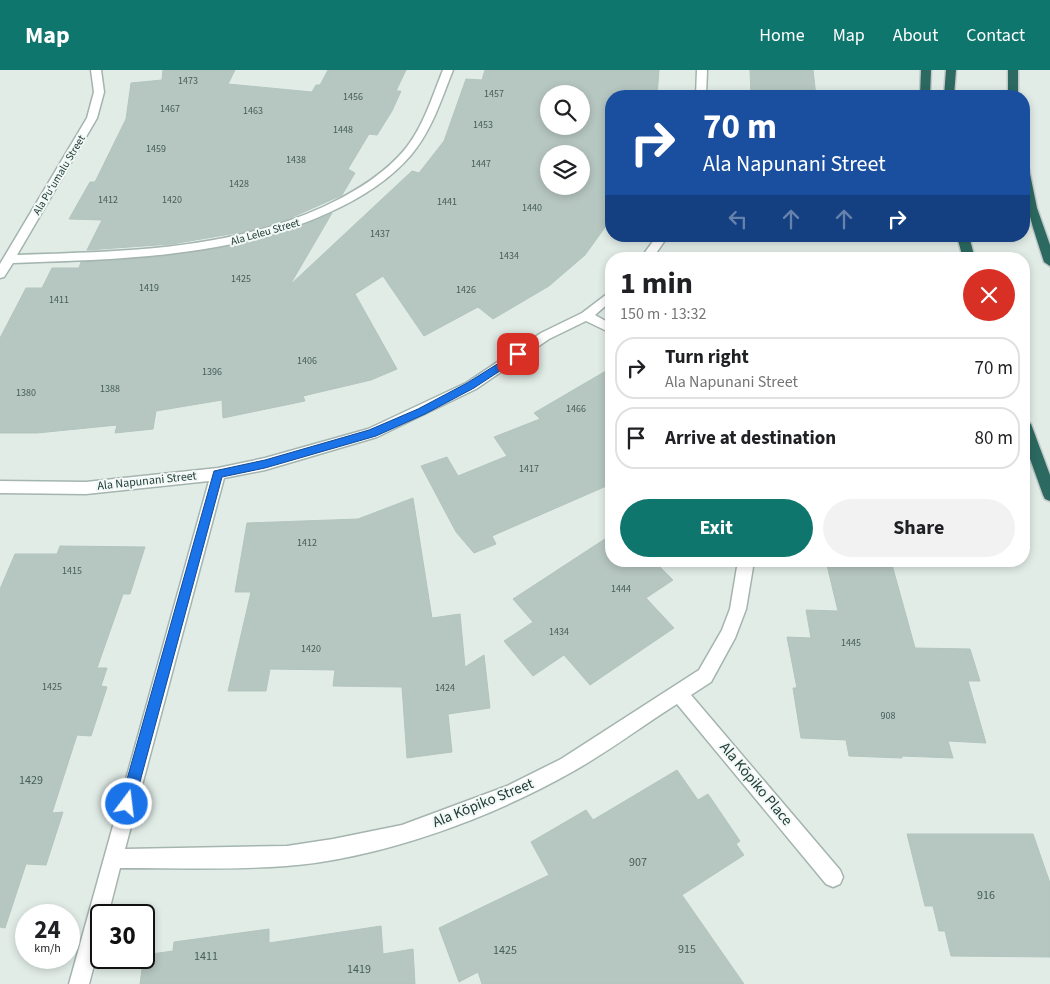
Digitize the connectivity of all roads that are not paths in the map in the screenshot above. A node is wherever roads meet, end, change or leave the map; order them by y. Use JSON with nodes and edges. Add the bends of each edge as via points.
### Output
{"nodes":[{"id":1,"x":96,"y":70,"type":"edge"},
{"id":2,"x":448,"y":70,"type":"edge"},
{"id":3,"x":702,"y":70,"type":"edge"},
{"id":4,"x":926,"y":70,"type":"edge"},
{"id":5,"x":951,"y":70,"type":"edge"},
{"id":6,"x":1013,"y":70,"type":"edge"},
{"id":7,"x":1019,"y":70,"type":"edge"},
{"id":8,"x":1013,"y":84,"type":"junction"},
{"id":9,"x":701,"y":90,"type":"edge"},
{"id":10,"x":925,"y":90,"type":"edge"},
{"id":11,"x":949,"y":90,"type":"edge"},
{"id":12,"x":1014,"y":90,"type":"edge"},
{"id":13,"x":1030,"y":198,"type":"edge"},
{"id":14,"x":9,"y":259,"type":"junction"},
{"id":15,"x":1050,"y":262,"type":"edge"},
{"id":16,"x":0,"y":274,"type":"edge"},
{"id":17,"x":605,"y":300,"type":"edge"},
{"id":18,"x":586,"y":316,"type":"junction"},
{"id":19,"x":605,"y":326,"type":"edge"},
{"id":20,"x":1030,"y":440,"type":"edge"},
{"id":21,"x":218,"y":474,"type":"junction"},
{"id":22,"x":0,"y":487,"type":"edge"},
{"id":23,"x":1050,"y":495,"type":"edge"},
{"id":24,"x":745,"y":567,"type":"edge"},
{"id":25,"x":677,"y":692,"type":"junction"},
{"id":26,"x":112,"y":859,"type":"junction"},
{"id":27,"x":833,"y":877,"type":"dead end"},
{"id":28,"x":79,"y":984,"type":"edge"}],
"edges":[{"from":1,"to":14,"type":"street","name":"Ala Puʻumalu Street","via":[[99,92],[92,118]]},
{"from":2,"to":14,"type":"street","name":"Ala Leleu Street","via":[[424,128],[404,157],[371,185],[326,211],[256,236],[187,250]]},
{"from":3,"to":9,"type":"street"},
{"from":4,"to":10,"type":"highway"},
{"from":5,"to":11,"type":"highway"},
{"from":6,"to":8,"type":"highway"},
{"from":7,"to":8,"type":"highway"},
{"from":8,"to":12,"type":"highway"},
{"from":13,"to":15,"type":"highway"},
{"from":14,"to":16,"type":"street","name":"Ala Puʻumalu Street"},
{"from":17,"to":18,"type":"street","name":"Ala Napunani Street"},
{"from":18,"to":19,"type":"street"},
{"from":18,"to":21,"type":"street","name":"Ala Napunani Street","via":[[545,336],[470,386],[372,433]]},
{"from":20,"to":23,"type":"highway"},
{"from":21,"to":22,"type":"street","name":"Ala Napunani Street","via":[[86,488]]},
{"from":21,"to":26,"type":"street"},
{"from":24,"to":25,"type":"street","name":"Ala Kōpiko Street","via":[[742,593],[729,633],[705,676]]},
{"from":25,"to":26,"type":"street","name":"Ala Kōpiko Street","via":[[640,720],[568,765],[511,794],[402,834],[287,856]]},
{"from":25,"to":27,"type":"street","name":"Ala Kōpiko Place"},
{"from":26,"to":28,"type":"street"}]}
